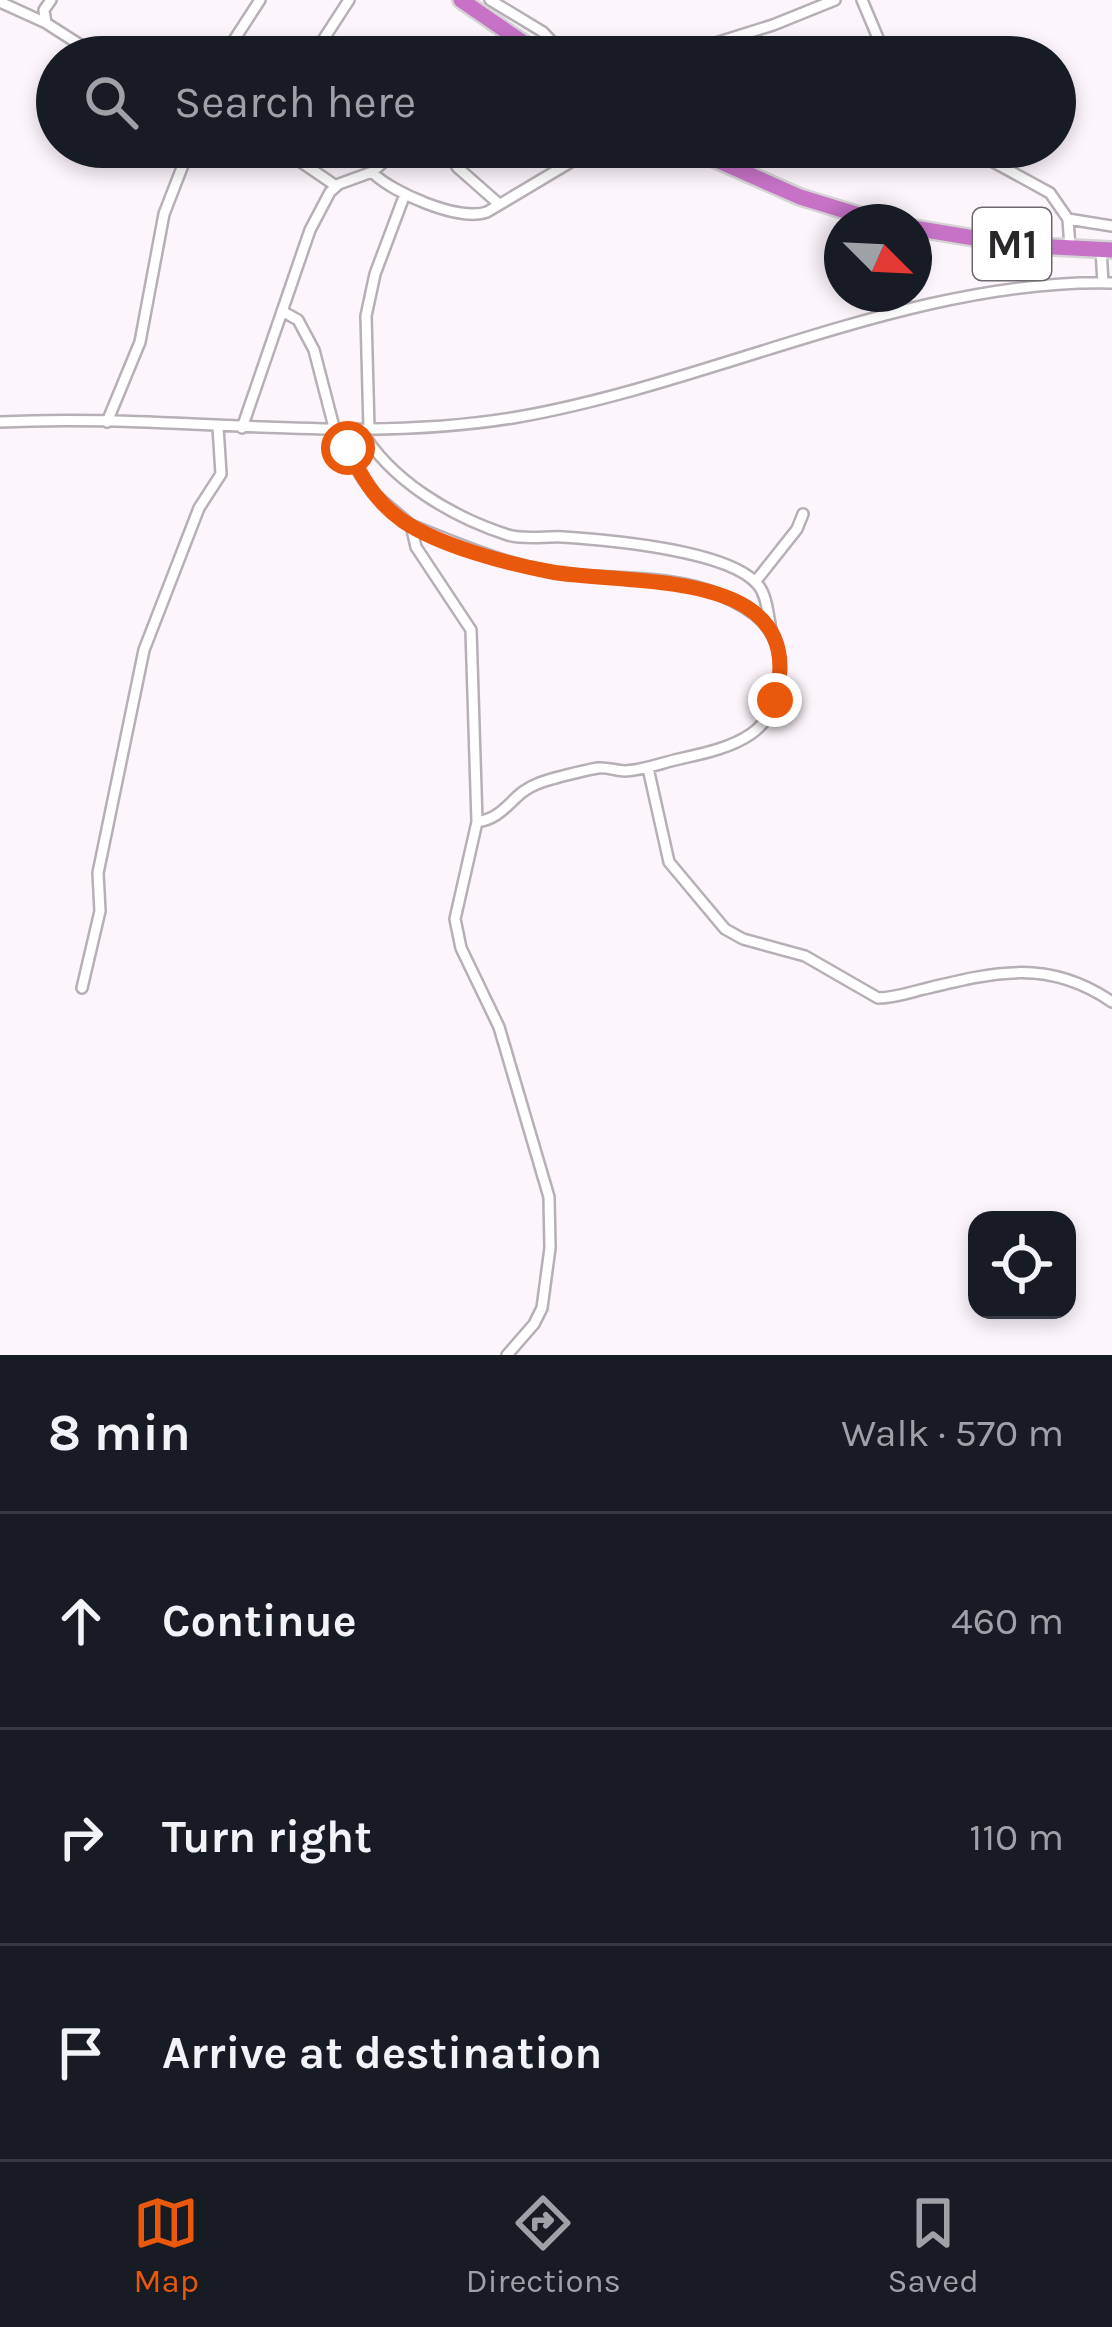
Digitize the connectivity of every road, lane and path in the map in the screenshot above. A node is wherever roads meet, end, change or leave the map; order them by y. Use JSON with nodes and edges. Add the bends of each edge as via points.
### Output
{"nodes":[{"id":1,"x":51,"y":0,"type":"edge"},
{"id":2,"x":260,"y":0,"type":"edge"},
{"id":3,"x":349,"y":0,"type":"edge"},
{"id":4,"x":461,"y":0,"type":"edge"},
{"id":5,"x":490,"y":0,"type":"edge"},
{"id":6,"x":836,"y":0,"type":"edge"},
{"id":7,"x":862,"y":0,"type":"edge"},
{"id":8,"x":0,"y":2,"type":"edge"},
{"id":9,"x":46,"y":23,"type":"junction"},
{"id":10,"x":66,"y":36,"type":"edge"},
{"id":11,"x":237,"y":36,"type":"edge"},
{"id":12,"x":326,"y":36,"type":"edge"},
{"id":13,"x":513,"y":36,"type":"edge"},
{"id":14,"x":547,"y":36,"type":"edge"},
{"id":15,"x":739,"y":36,"type":"edge"},
{"id":16,"x":877,"y":36,"type":"edge"},
{"id":17,"x":182,"y":168,"type":"edge"},
{"id":18,"x":310,"y":168,"type":"edge"},
{"id":19,"x":377,"y":168,"type":"edge"},
{"id":20,"x":458,"y":168,"type":"edge"},
{"id":21,"x":560,"y":168,"type":"edge"},
{"id":22,"x":734,"y":168,"type":"edge"},
{"id":23,"x":1005,"y":168,"type":"edge"},
{"id":24,"x":372,"y":172,"type":"junction"},
{"id":25,"x":336,"y":186,"type":"junction"},
{"id":26,"x":405,"y":194,"type":"junction"},
{"id":27,"x":499,"y":204,"type":"junction"},
{"id":28,"x":824,"y":204,"type":"edge"},
{"id":29,"x":1068,"y":219,"type":"junction"},
{"id":30,"x":1112,"y":226,"type":"edge"},
{"id":31,"x":932,"y":231,"type":"edge"},
{"id":32,"x":1070,"y":248,"type":"junction"},
{"id":33,"x":1107,"y":250,"type":"edge"},
{"id":34,"x":1107,"y":283,"type":"edge"},
{"id":35,"x":282,"y":311,"type":"junction"},
{"id":36,"x":0,"y":422,"type":"edge"},
{"id":37,"x":106,"y":422,"type":"junction"},
{"id":38,"x":218,"y":427,"type":"junction"},
{"id":39,"x":242,"y":428,"type":"junction"},
{"id":40,"x":365,"y":429,"type":"junction"},
{"id":41,"x":335,"y":431,"type":"junction"},
{"id":42,"x":803,"y":514,"type":"dead end"},
{"id":43,"x":411,"y":525,"type":"junction"},
{"id":44,"x":755,"y":582,"type":"junction"},
{"id":45,"x":771,"y":629,"type":"junction"},
{"id":46,"x":648,"y":768,"type":"junction"},
{"id":47,"x":477,"y":822,"type":"junction"},
{"id":48,"x":82,"y":988,"type":"dead end"},
{"id":49,"x":1112,"y":1002,"type":"edge"},
{"id":50,"x":507,"y":1355,"type":"edge"}],
"edges":[{"from":1,"to":9,"type":"street"},
{"from":2,"to":11,"type":"street"},
{"from":3,"to":12,"type":"street"},
{"from":4,"to":13,"type":"highway"},
{"from":5,"to":14,"type":"street"},
{"from":6,"to":15,"type":"street"},
{"from":7,"to":16,"type":"street"},
{"from":8,"to":9,"type":"street"},
{"from":9,"to":10,"type":"street"},
{"from":17,"to":37,"type":"street","via":[[164,214],[140,342]]},
{"from":18,"to":25,"type":"street"},
{"from":19,"to":24,"type":"street"},
{"from":20,"to":27,"type":"street"},
{"from":21,"to":27,"type":"street"},
{"from":22,"to":28,"type":"highway"},
{"from":23,"to":29,"type":"street","via":[[1050,193]]},
{"from":24,"to":25,"type":"street"},
{"from":24,"to":26,"type":"street"},
{"from":25,"to":35,"type":"street","via":[[310,230]]},
{"from":26,"to":27,"type":"street","via":[[472,217]]},
{"from":26,"to":40,"type":"street","via":[[366,316]]},
{"from":29,"to":30,"type":"street"},
{"from":29,"to":32,"type":"street"},
{"from":31,"to":32,"type":"highway","number":"M1"},
{"from":32,"to":33,"type":"highway","number":"M1"},
{"from":33,"to":34,"type":"street"},
{"from":34,"to":40,"type":"street","via":[[938,304],[538,413]]},
{"from":35,"to":39,"type":"street"},
{"from":35,"to":41,"type":"street","via":[[298,320],[314,350]]},
{"from":36,"to":37,"type":"street"},
{"from":37,"to":38,"type":"street"},
{"from":38,"to":39,"type":"street"},
{"from":38,"to":48,"type":"street","via":[[221,474],[199,508],[144,650]]},
{"from":39,"to":41,"type":"street"},
{"from":40,"to":41,"type":"street"},
{"from":40,"to":44,"type":"street","via":[[394,473],[513,537],[690,553]]},
{"from":41,"to":43,"type":"street","via":[[373,494]]},
{"from":42,"to":44,"type":"street"},
{"from":43,"to":45,"type":"street","via":[[525,566],[704,588]]},
{"from":43,"to":47,"type":"street","via":[[416,547],[471,630]]},
{"from":44,"to":45,"type":"street"},
{"from":45,"to":46,"type":"street","via":[[779,685],[759,728],[723,751]]},
{"from":46,"to":47,"type":"street","via":[[599,768],[539,782],[496,818]]},
{"from":46,"to":49,"type":"street","via":[[669,862],[734,935],[806,956],[878,998],[1041,972],[1084,983]]},
{"from":47,"to":50,"type":"street","via":[[455,920],[499,1027],[549,1197],[542,1308]]}]}
